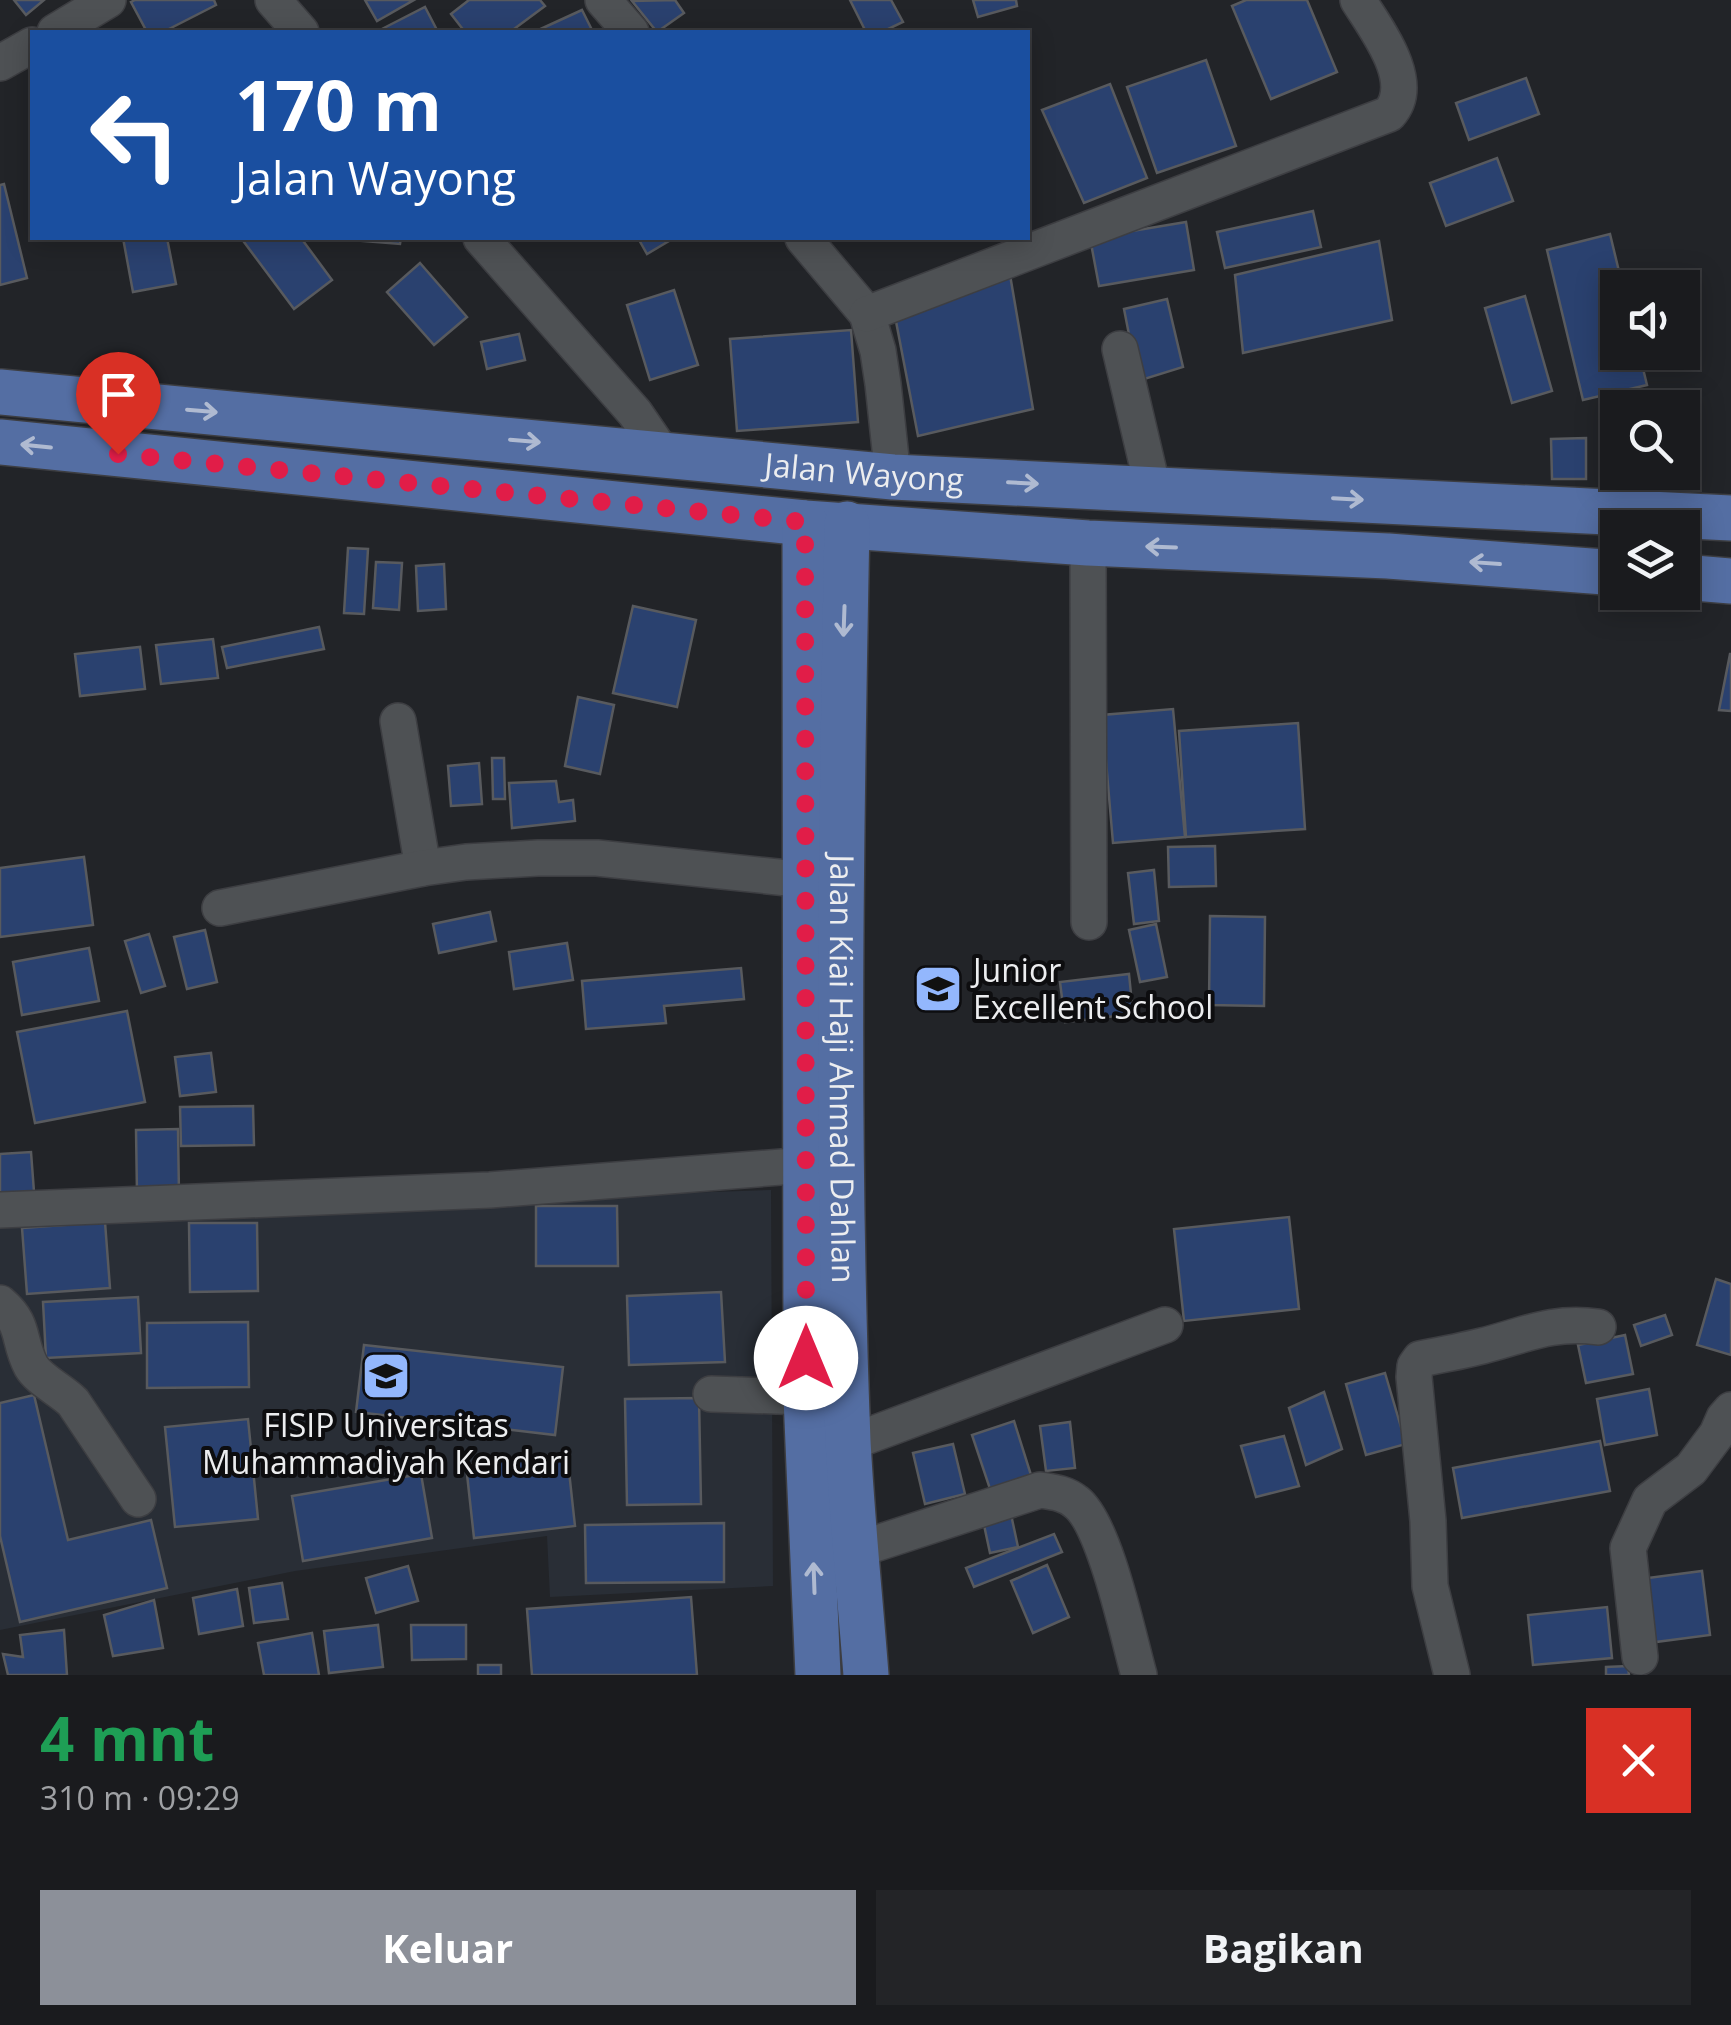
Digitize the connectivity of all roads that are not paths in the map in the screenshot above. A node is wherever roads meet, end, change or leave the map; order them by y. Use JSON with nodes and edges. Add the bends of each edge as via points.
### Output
{"nodes":[{"id":1,"x":108,"y":0,"type":"edge"},
{"id":2,"x":272,"y":0,"type":"edge"},
{"id":3,"x":603,"y":0,"type":"edge"},
{"id":4,"x":1358,"y":0,"type":"edge"},
{"id":5,"x":58,"y":30,"type":"edge"},
{"id":6,"x":299,"y":30,"type":"edge"},
{"id":7,"x":628,"y":30,"type":"edge"},
{"id":8,"x":30,"y":46,"type":"edge"},
{"id":9,"x":0,"y":63,"type":"edge"},
{"id":10,"x":483,"y":240,"type":"edge"},
{"id":11,"x":805,"y":240,"type":"edge"},
{"id":12,"x":867,"y":314,"type":"junction"},
{"id":13,"x":1120,"y":348,"type":"dead end"},
{"id":14,"x":0,"y":392,"type":"edge"},
{"id":15,"x":0,"y":442,"type":"edge"},
{"id":16,"x":663,"y":454,"type":"junction"},
{"id":17,"x":893,"y":477,"type":"junction"},
{"id":18,"x":1153,"y":490,"type":"junction"},
{"id":19,"x":1559,"y":510,"type":"junction"},
{"id":20,"x":1731,"y":518,"type":"edge"},
{"id":21,"x":826,"y":537,"type":"junction"},
{"id":22,"x":1088,"y":544,"type":"junction"},
{"id":23,"x":1556,"y":568,"type":"junction"},
{"id":24,"x":1600,"y":571,"type":"edge"},
{"id":25,"x":1700,"y":578,"type":"edge"},
{"id":26,"x":1731,"y":580,"type":"edge"},
{"id":27,"x":398,"y":721,"type":"dead end"},
{"id":28,"x":423,"y":868,"type":"junction"},
{"id":29,"x":807,"y":880,"type":"junction"},
{"id":30,"x":220,"y":908,"type":"dead end"},
{"id":31,"x":1089,"y":922,"type":"dead end"},
{"id":32,"x":807,"y":1165,"type":"junction"},
{"id":33,"x":0,"y":1210,"type":"edge"},
{"id":34,"x":0,"y":1303,"type":"edge"},
{"id":35,"x":1165,"y":1325,"type":"dead end"},
{"id":36,"x":1598,"y":1327,"type":"dead end"},
{"id":37,"x":711,"y":1394,"type":"dead end"},
{"id":38,"x":806,"y":1397,"type":"junction"},
{"id":39,"x":1731,"y":1410,"type":"edge"},
{"id":40,"x":848,"y":1442,"type":"junction"},
{"id":41,"x":138,"y":1499,"type":"dead end"},
{"id":42,"x":856,"y":1550,"type":"junction"},
{"id":43,"x":1640,"y":1657,"type":"dead end"},
{"id":44,"x":818,"y":1675,"type":"edge"},
{"id":45,"x":866,"y":1675,"type":"edge"},
{"id":46,"x":1139,"y":1675,"type":"edge"},
{"id":47,"x":1452,"y":1675,"type":"edge"}],
"edges":[{"from":1,"to":5,"type":"street"},
{"from":2,"to":6,"type":"street"},
{"from":3,"to":7,"type":"street"},
{"from":4,"to":12,"type":"street","via":[[1394,60],[1400,90],[1389,114]]},
{"from":8,"to":9,"type":"street"},
{"from":10,"to":16,"type":"street"},
{"from":11,"to":12,"type":"street"},
{"from":12,"to":17,"type":"street","via":[[878,351]]},
{"from":13,"to":18,"type":"street"},
{"from":14,"to":16,"type":"main road","name":"Jalan Wayong","one_way":true},
{"from":21,"to":15,"type":"main road","name":"Jalan Wayong","one_way":true},
{"from":16,"to":17,"type":"main road","name":"Jalan Wayong"},
{"from":17,"to":18,"type":"main road","name":"Jalan Wayong","one_way":true},
{"from":18,"to":19,"type":"main road","name":"Jalan Wayong","one_way":true},
{"from":19,"to":20,"type":"main road","name":"Jalan Wayong"},
{"from":19,"to":23,"type":"main road"},
{"from":21,"to":22,"type":"main road","name":"Jalan Wayong"},
{"from":21,"to":29,"type":"main road","name":"Jalan Kiai Haji Ahmad Dahlan"},
{"from":21,"to":40,"type":"main road","name":"Jalan Kiai Haji Ahmad Dahlan","one_way":true,"via":[[843,671]]},
{"from":23,"to":22,"type":"main road","name":"Jalan Wayong","one_way":true},
{"from":22,"to":31,"type":"street"},
{"from":23,"to":24,"type":"main road","name":"Jalan Wayong"},
{"from":25,"to":26,"type":"main road"},
{"from":27,"to":28,"type":"street"},
{"from":28,"to":29,"type":"street","via":[[597,858]]},
{"from":28,"to":30,"type":"street"},
{"from":29,"to":32,"type":"main road","name":"Jalan Kiai Haji Ahmad Dahlan"},
{"from":32,"to":33,"type":"street","via":[[490,1190]]},
{"from":32,"to":38,"type":"main road","name":"Jalan Kiai Haji Ahmad Dahlan"},
{"from":34,"to":41,"type":"street","via":[[13,1314],[30,1364],[73,1402]]},
{"from":35,"to":40,"type":"street"},
{"from":36,"to":47,"type":"street","via":[[1536,1330],[1420,1359],[1416,1366],[1430,1586]]},
{"from":37,"to":38,"type":"street"},
{"from":44,"to":38,"type":"main road","name":"Jalan Kiai Haji Ahmad Dahlan","one_way":true},
{"from":39,"to":43,"type":"street","via":[[1691,1470],[1650,1500],[1628,1548]]},
{"from":40,"to":42,"type":"main road","name":"Jalan Kiai Haji Ahmad Dahlan"},
{"from":42,"to":45,"type":"main road","name":"Jalan Kiai Haji Ahmad Dahlan"},
{"from":42,"to":46,"type":"street","via":[[1040,1490],[1061,1493],[1079,1503],[1104,1547]]}]}
